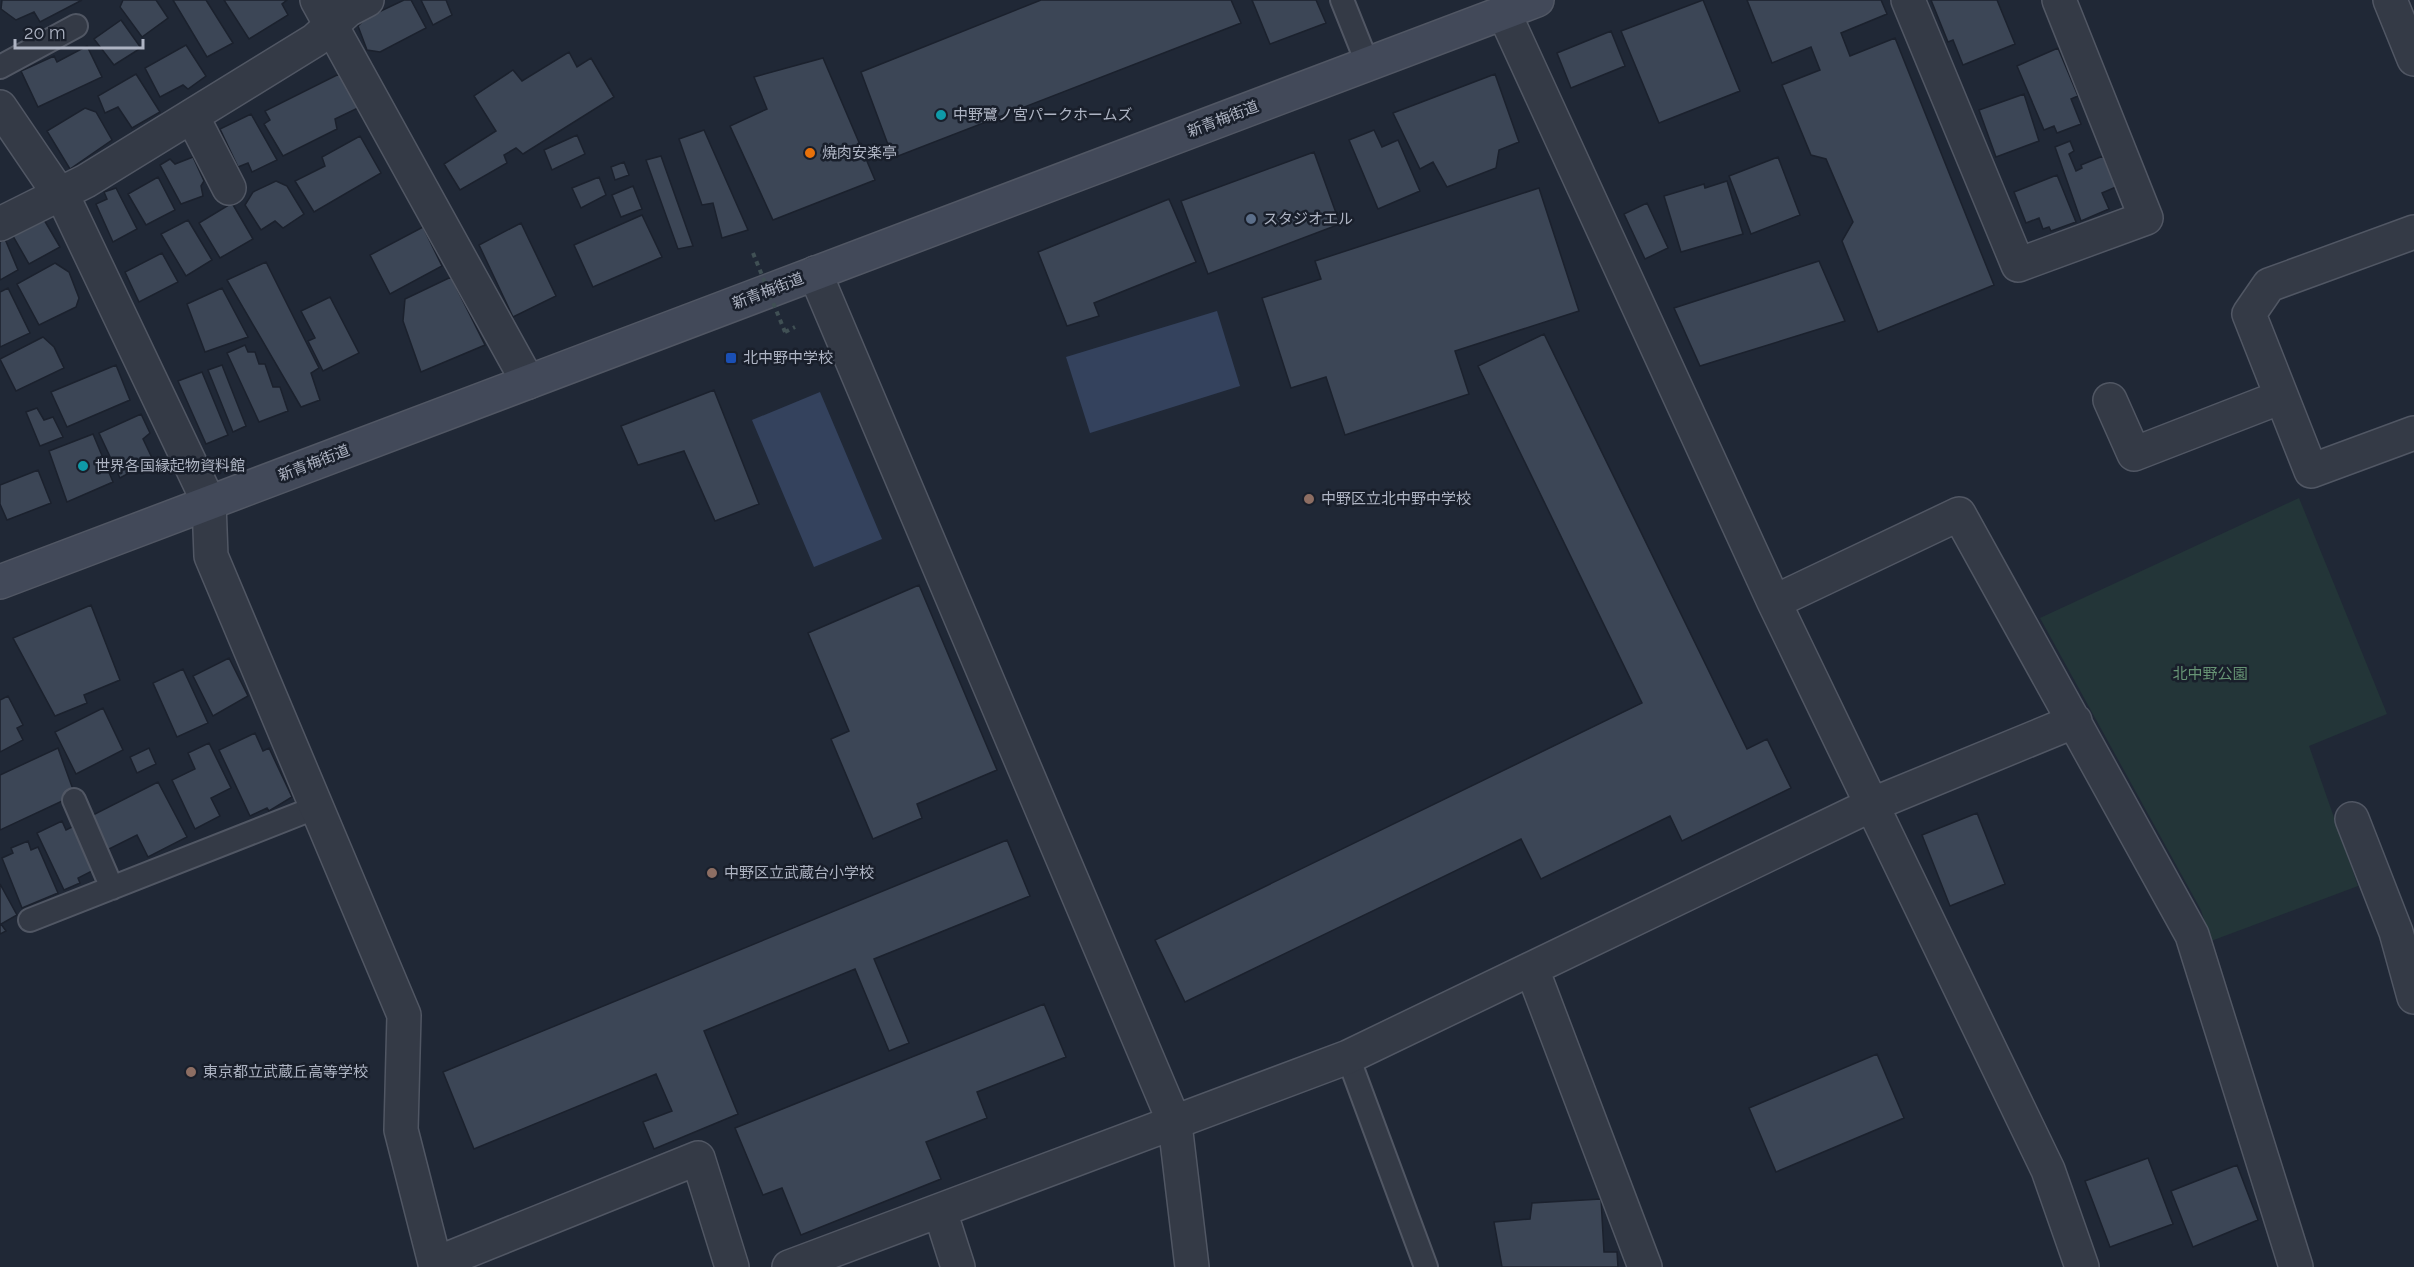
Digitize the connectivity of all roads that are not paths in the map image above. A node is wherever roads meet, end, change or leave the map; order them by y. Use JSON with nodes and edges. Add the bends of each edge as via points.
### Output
{"nodes":[{"id":1,"x":367,"y":0,"type":"edge"},
{"id":2,"x":1342,"y":0,"type":"edge"},
{"id":3,"x":1537,"y":0,"type":"edge"},
{"id":4,"x":1908,"y":0,"type":"edge"},
{"id":5,"x":2059,"y":0,"type":"edge"},
{"id":6,"x":2390,"y":0,"type":"edge"},
{"id":7,"x":325,"y":13,"type":"edge"},
{"id":8,"x":1504,"y":13,"type":"junction"},
{"id":9,"x":76,"y":26,"type":"dead end"},
{"id":10,"x":2414,"y":59,"type":"edge"},
{"id":11,"x":1368,"y":65,"type":"junction"},
{"id":12,"x":0,"y":67,"type":"edge"},
{"id":13,"x":0,"y":107,"type":"edge"},
{"id":14,"x":192,"y":116,"type":"junction"},
{"id":15,"x":229,"y":188,"type":"dead end"},
{"id":16,"x":59,"y":195,"type":"junction"},
{"id":17,"x":0,"y":224,"type":"edge"},
{"id":18,"x":2414,"y":232,"type":"edge"},
{"id":19,"x":814,"y":273,"type":"junction"},
{"id":20,"x":528,"y":382,"type":"junction"},
{"id":21,"x":2281,"y":397,"type":"junction"},
{"id":22,"x":2110,"y":400,"type":"dead end"},
{"id":23,"x":2414,"y":433,"type":"edge"},
{"id":24,"x":209,"y":503,"type":"junction"},
{"id":25,"x":3,"y":573,"type":"edge"},
{"id":26,"x":1774,"y":602,"type":"junction"},
{"id":27,"x":2075,"y":722,"type":"junction"},
{"id":28,"x":74,"y":800,"type":"dead end"},
{"id":29,"x":1871,"y":804,"type":"junction"},
{"id":30,"x":317,"y":807,"type":"junction"},
{"id":31,"x":2352,"y":819,"type":"dead end"},
{"id":32,"x":112,"y":888,"type":"junction"},
{"id":33,"x":30,"y":920,"type":"dead end"},
{"id":34,"x":2405,"y":929,"type":"edge"},
{"id":35,"x":1532,"y":969,"type":"junction"},
{"id":36,"x":2414,"y":997,"type":"edge"},
{"id":37,"x":1348,"y":1057,"type":"junction"},
{"id":38,"x":1175,"y":1124,"type":"junction"},
{"id":39,"x":940,"y":1211,"type":"junction"},
{"id":40,"x":435,"y":1265,"type":"edge"},
{"id":41,"x":732,"y":1267,"type":"edge"},
{"id":42,"x":789,"y":1267,"type":"edge"},
{"id":43,"x":958,"y":1267,"type":"edge"},
{"id":44,"x":1192,"y":1267,"type":"edge"},
{"id":45,"x":1426,"y":1267,"type":"edge"},
{"id":46,"x":1645,"y":1267,"type":"edge"},
{"id":47,"x":2082,"y":1267,"type":"edge"},
{"id":48,"x":2296,"y":1267,"type":"edge"}],
"edges":[{"from":1,"to":7,"type":"street","via":[[348,10]]},
{"from":2,"to":11,"type":"lane"},
{"from":3,"to":8,"type":"main road","name":"新青梅街道"},
{"from":4,"to":5,"type":"street","via":[[2018,265],[2146,218]]},
{"from":6,"to":10,"type":"street"},
{"from":7,"to":14,"type":"street","via":[[315,40]]},
{"from":7,"to":20,"type":"street"},
{"from":8,"to":11,"type":"main road","name":"新青梅街道"},
{"from":8,"to":26,"type":"street"},
{"from":9,"to":12,"type":"lane"},
{"from":11,"to":19,"type":"main road","name":"新青梅街道"},
{"from":13,"to":16,"type":"street"},
{"from":14,"to":15,"type":"street"},
{"from":14,"to":16,"type":"street"},
{"from":16,"to":17,"type":"street"},
{"from":16,"to":24,"type":"street"},
{"from":18,"to":21,"type":"street","via":[[2269,285],[2249,314]]},
{"from":19,"to":20,"type":"main road","name":"新青梅街道"},
{"from":19,"to":38,"type":"street"},
{"from":20,"to":24,"type":"main road","name":"新青梅街道"},
{"from":21,"to":22,"type":"street","via":[[2134,454]]},
{"from":21,"to":23,"type":"street","via":[[2311,471]]},
{"from":24,"to":25,"type":"main road","name":"新青梅街道"},
{"from":24,"to":30,"type":"street","via":[[211,556]]},
{"from":26,"to":27,"type":"street","via":[[1959,514]]},
{"from":26,"to":29,"type":"street"},
{"from":27,"to":29,"type":"street"},
{"from":27,"to":48,"type":"street","via":[[2192,936]]},
{"from":28,"to":32,"type":"lane"},
{"from":29,"to":35,"type":"street"},
{"from":29,"to":47,"type":"street","via":[[2048,1170]]},
{"from":30,"to":32,"type":"lane"},
{"from":30,"to":40,"type":"street","via":[[404,1015],[401,1130]]},
{"from":31,"to":34,"type":"street"},
{"from":32,"to":33,"type":"lane"},
{"from":34,"to":36,"type":"street"},
{"from":35,"to":37,"type":"street"},
{"from":35,"to":46,"type":"street"},
{"from":37,"to":38,"type":"street"},
{"from":37,"to":45,"type":"lane"},
{"from":38,"to":39,"type":"street"},
{"from":38,"to":44,"type":"street"},
{"from":39,"to":42,"type":"street"},
{"from":39,"to":43,"type":"street"},
{"from":40,"to":41,"type":"street","via":[[698,1158]]}]}
